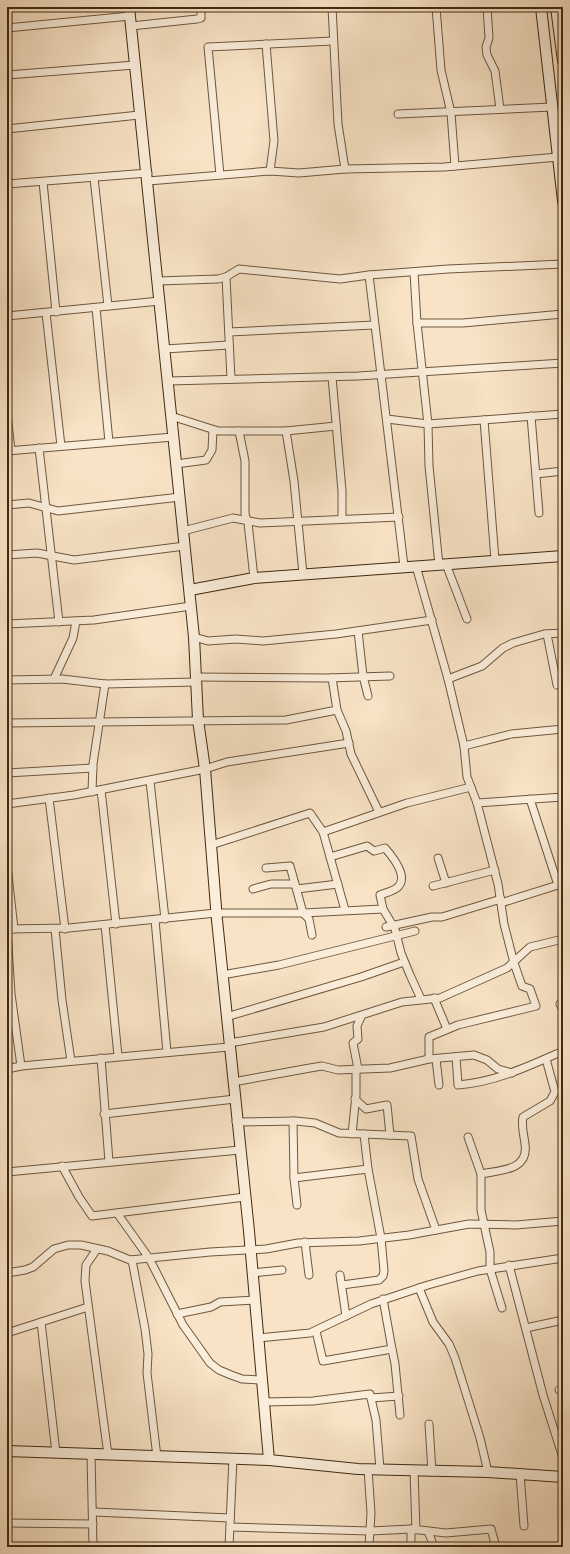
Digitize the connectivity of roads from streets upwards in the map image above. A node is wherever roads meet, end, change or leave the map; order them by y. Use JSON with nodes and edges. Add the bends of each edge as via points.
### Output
{"nodes":[{"id":1,"x":201,"y":7,"type":"edge"},
{"id":2,"x":332,"y":7,"type":"edge"},
{"id":3,"x":436,"y":7,"type":"edge"},
{"id":4,"x":487,"y":7,"type":"edge"},
{"id":5,"x":541,"y":7,"type":"edge"},
{"id":6,"x":130,"y":11,"type":"edge"},
{"id":7,"x":559,"y":12,"type":"edge"},
{"id":8,"x":131,"y":26,"type":"junction"},
{"id":9,"x":7,"y":28,"type":"edge"},
{"id":10,"x":332,"y":41,"type":"junction"},
{"id":11,"x":266,"y":44,"type":"junction"},
{"id":12,"x":563,"y":61,"type":"edge"},
{"id":13,"x":135,"y":66,"type":"junction"},
{"id":14,"x":7,"y":75,"type":"edge"},
{"id":15,"x":552,"y":107,"type":"junction"},
{"id":16,"x":500,"y":109,"type":"junction"},
{"id":17,"x":451,"y":113,"type":"junction"},
{"id":18,"x":398,"y":114,"type":"dead end"},
{"id":19,"x":139,"y":115,"type":"junction"},
{"id":20,"x":7,"y":129,"type":"edge"},
{"id":21,"x":558,"y":157,"type":"junction"},
{"id":22,"x":455,"y":166,"type":"junction"},
{"id":23,"x":345,"y":169,"type":"junction"},
{"id":24,"x":270,"y":171,"type":"junction"},
{"id":25,"x":220,"y":174,"type":"junction"},
{"id":26,"x":148,"y":177,"type":"junction"},
{"id":27,"x":94,"y":178,"type":"junction"},
{"id":28,"x":43,"y":182,"type":"junction"},
{"id":29,"x":7,"y":184,"type":"edge"},
{"id":30,"x":563,"y":201,"type":"edge"},
{"id":31,"x":563,"y":264,"type":"edge"},
{"id":32,"x":414,"y":272,"type":"junction"},
{"id":33,"x":369,"y":274,"type":"junction"},
{"id":34,"x":226,"y":277,"type":"junction"},
{"id":35,"x":158,"y":281,"type":"junction"},
{"id":36,"x":160,"y":301,"type":"junction"},
{"id":37,"x":108,"y":306,"type":"junction"},
{"id":38,"x":7,"y":308,"type":"edge"},
{"id":39,"x":96,"y":308,"type":"junction"},
{"id":40,"x":46,"y":312,"type":"junction"},
{"id":41,"x":56,"y":312,"type":"junction"},
{"id":42,"x":563,"y":314,"type":"edge"},
{"id":43,"x":7,"y":316,"type":"edge"},
{"id":44,"x":417,"y":323,"type":"junction"},
{"id":45,"x":374,"y":325,"type":"junction"},
{"id":46,"x":229,"y":332,"type":"junction"},
{"id":47,"x":229,"y":345,"type":"junction"},
{"id":48,"x":165,"y":349,"type":"junction"},
{"id":49,"x":563,"y":363,"type":"edge"},
{"id":50,"x":423,"y":373,"type":"junction"},
{"id":51,"x":380,"y":375,"type":"junction"},
{"id":52,"x":332,"y":377,"type":"junction"},
{"id":53,"x":231,"y":379,"type":"junction"},
{"id":54,"x":168,"y":381,"type":"junction"},
{"id":55,"x":7,"y":414,"type":"edge"},
{"id":56,"x":563,"y":414,"type":"edge"},
{"id":57,"x":171,"y":416,"type":"junction"},
{"id":58,"x":530,"y":416,"type":"junction"},
{"id":59,"x":387,"y":419,"type":"junction"},
{"id":60,"x":484,"y":420,"type":"junction"},
{"id":61,"x":428,"y":424,"type":"junction"},
{"id":62,"x":336,"y":426,"type":"junction"},
{"id":63,"x":213,"y":430,"type":"junction"},
{"id":64,"x":239,"y":431,"type":"junction"},
{"id":65,"x":286,"y":431,"type":"junction"},
{"id":66,"x":173,"y":436,"type":"junction"},
{"id":67,"x":109,"y":442,"type":"junction"},
{"id":68,"x":60,"y":446,"type":"junction"},
{"id":69,"x":39,"y":448,"type":"junction"},
{"id":70,"x":9,"y":451,"type":"edge"},
{"id":71,"x":176,"y":464,"type":"junction"},
{"id":72,"x":563,"y":471,"type":"edge"},
{"id":73,"x":536,"y":474,"type":"junction"},
{"id":74,"x":180,"y":497,"type":"junction"},
{"id":75,"x":7,"y":505,"type":"edge"},
{"id":76,"x":46,"y":508,"type":"junction"},
{"id":77,"x":539,"y":513,"type":"dead end"},
{"id":78,"x":398,"y":517,"type":"junction"},
{"id":79,"x":342,"y":519,"type":"junction"},
{"id":80,"x":297,"y":522,"type":"junction"},
{"id":81,"x":248,"y":523,"type":"junction"},
{"id":82,"x":183,"y":531,"type":"junction"},
{"id":83,"x":184,"y":546,"type":"junction"},
{"id":84,"x":52,"y":555,"type":"junction"},
{"id":85,"x":7,"y":556,"type":"edge"},
{"id":86,"x":563,"y":556,"type":"edge"},
{"id":87,"x":495,"y":560,"type":"junction"},
{"id":88,"x":443,"y":564,"type":"junction"},
{"id":89,"x":404,"y":566,"type":"junction"},
{"id":90,"x":416,"y":566,"type":"junction"},
{"id":91,"x":303,"y":574,"type":"junction"},
{"id":92,"x":254,"y":578,"type":"junction"},
{"id":93,"x":190,"y":590,"type":"junction"},
{"id":94,"x":191,"y":606,"type":"junction"},
{"id":95,"x":468,"y":619,"type":"dead end"},
{"id":96,"x":432,"y":620,"type":"junction"},
{"id":97,"x":76,"y":621,"type":"junction"},
{"id":98,"x":59,"y":622,"type":"junction"},
{"id":99,"x":7,"y":624,"type":"edge"},
{"id":100,"x":358,"y":631,"type":"junction"},
{"id":101,"x":563,"y":633,"type":"edge"},
{"id":102,"x":548,"y":634,"type":"junction"},
{"id":103,"x":194,"y":637,"type":"junction"},
{"id":104,"x":363,"y":676,"type":"junction"},
{"id":105,"x":390,"y":676,"type":"dead end"},
{"id":106,"x":332,"y":678,"type":"junction"},
{"id":107,"x":54,"y":679,"type":"junction"},
{"id":108,"x":448,"y":679,"type":"junction"},
{"id":109,"x":7,"y":680,"type":"edge"},
{"id":110,"x":197,"y":680,"type":"junction"},
{"id":111,"x":105,"y":684,"type":"junction"},
{"id":112,"x":557,"y":685,"type":"dead end"},
{"id":113,"x":368,"y":696,"type":"dead end"},
{"id":114,"x":337,"y":710,"type":"junction"},
{"id":115,"x":198,"y":720,"type":"junction"},
{"id":116,"x":99,"y":723,"type":"junction"},
{"id":117,"x":7,"y":724,"type":"edge"},
{"id":118,"x":563,"y":729,"type":"edge"},
{"id":119,"x":349,"y":743,"type":"junction"},
{"id":120,"x":464,"y":746,"type":"junction"},
{"id":121,"x":93,"y":768,"type":"junction"},
{"id":122,"x":205,"y":770,"type":"junction"},
{"id":123,"x":7,"y":773,"type":"edge"},
{"id":124,"x":150,"y":781,"type":"junction"},
{"id":125,"x":471,"y":787,"type":"junction"},
{"id":126,"x":101,"y":790,"type":"junction"},
{"id":127,"x":92,"y":792,"type":"junction"},
{"id":128,"x":563,"y":797,"type":"edge"},
{"id":129,"x":49,"y":798,"type":"junction"},
{"id":130,"x":530,"y":799,"type":"junction"},
{"id":131,"x":477,"y":803,"type":"junction"},
{"id":132,"x":7,"y":804,"type":"edge"},
{"id":133,"x":379,"y":812,"type":"junction"},
{"id":134,"x":323,"y":832,"type":"junction"},
{"id":135,"x":211,"y":845,"type":"junction"},
{"id":136,"x":330,"y":858,"type":"junction"},
{"id":137,"x":438,"y":858,"type":"dead end"},
{"id":138,"x":7,"y":866,"type":"edge"},
{"id":139,"x":266,"y":868,"type":"dead end"},
{"id":140,"x":495,"y":870,"type":"junction"},
{"id":141,"x":446,"y":883,"type":"junction"},
{"id":142,"x":338,"y":884,"type":"junction"},
{"id":143,"x":433,"y":886,"type":"dead end"},
{"id":144,"x":296,"y":887,"type":"junction"},
{"id":145,"x":253,"y":889,"type":"dead end"},
{"id":146,"x":501,"y":901,"type":"junction"},
{"id":147,"x":384,"y":909,"type":"junction"},
{"id":148,"x":345,"y":910,"type":"junction"},
{"id":149,"x":216,"y":913,"type":"junction"},
{"id":150,"x":303,"y":914,"type":"junction"},
{"id":151,"x":165,"y":919,"type":"junction"},
{"id":152,"x":155,"y":920,"type":"junction"},
{"id":153,"x":116,"y":924,"type":"junction"},
{"id":154,"x":105,"y":925,"type":"junction"},
{"id":155,"x":390,"y":926,"type":"junction"},
{"id":156,"x":9,"y":929,"type":"edge"},
{"id":157,"x":55,"y":929,"type":"junction"},
{"id":158,"x":65,"y":929,"type":"junction"},
{"id":159,"x":415,"y":931,"type":"dead end"},
{"id":160,"x":312,"y":935,"type":"dead end"},
{"id":161,"x":397,"y":936,"type":"junction"},
{"id":162,"x":563,"y":939,"type":"edge"},
{"id":163,"x":404,"y":962,"type":"junction"},
{"id":164,"x":514,"y":964,"type":"junction"},
{"id":165,"x":222,"y":975,"type":"junction"},
{"id":166,"x":434,"y":998,"type":"junction"},
{"id":167,"x":421,"y":999,"type":"junction"},
{"id":168,"x":361,"y":1016,"type":"junction"},
{"id":169,"x":226,"y":1017,"type":"junction"},
{"id":170,"x":448,"y":1029,"type":"junction"},
{"id":171,"x":229,"y":1045,"type":"junction"},
{"id":172,"x":563,"y":1051,"type":"edge"},
{"id":173,"x":167,"y":1052,"type":"junction"},
{"id":174,"x":118,"y":1056,"type":"junction"},
{"id":175,"x":456,"y":1057,"type":"junction"},
{"id":176,"x":101,"y":1058,"type":"junction"},
{"id":177,"x":433,"y":1059,"type":"junction"},
{"id":178,"x":546,"y":1059,"type":"junction"},
{"id":179,"x":71,"y":1061,"type":"junction"},
{"id":180,"x":21,"y":1066,"type":"junction"},
{"id":181,"x":7,"y":1069,"type":"edge"},
{"id":182,"x":357,"y":1069,"type":"junction"},
{"id":183,"x":512,"y":1073,"type":"junction"},
{"id":184,"x":233,"y":1082,"type":"junction"},
{"id":185,"x":439,"y":1086,"type":"dead end"},
{"id":186,"x":234,"y":1099,"type":"junction"},
{"id":187,"x":355,"y":1099,"type":"junction"},
{"id":188,"x":104,"y":1114,"type":"junction"},
{"id":189,"x":293,"y":1121,"type":"junction"},
{"id":190,"x":236,"y":1122,"type":"junction"},
{"id":191,"x":352,"y":1134,"type":"junction"},
{"id":192,"x":364,"y":1134,"type":"junction"},
{"id":193,"x":390,"y":1135,"type":"junction"},
{"id":194,"x":468,"y":1137,"type":"dead end"},
{"id":195,"x":240,"y":1150,"type":"junction"},
{"id":196,"x":109,"y":1162,"type":"junction"},
{"id":197,"x":62,"y":1166,"type":"junction"},
{"id":198,"x":368,"y":1169,"type":"junction"},
{"id":199,"x":7,"y":1172,"type":"edge"},
{"id":200,"x":481,"y":1174,"type":"junction"},
{"id":201,"x":294,"y":1178,"type":"junction"},
{"id":202,"x":245,"y":1197,"type":"junction"},
{"id":203,"x":297,"y":1205,"type":"dead end"},
{"id":204,"x":117,"y":1213,"type":"junction"},
{"id":205,"x":563,"y":1221,"type":"edge"},
{"id":206,"x":485,"y":1223,"type":"junction"},
{"id":207,"x":436,"y":1230,"type":"junction"},
{"id":208,"x":381,"y":1238,"type":"junction"},
{"id":209,"x":305,"y":1242,"type":"junction"},
{"id":210,"x":97,"y":1249,"type":"junction"},
{"id":211,"x":250,"y":1249,"type":"junction"},
{"id":212,"x":148,"y":1258,"type":"junction"},
{"id":213,"x":563,"y":1258,"type":"edge"},
{"id":214,"x":132,"y":1260,"type":"junction"},
{"id":215,"x":509,"y":1265,"type":"junction"},
{"id":216,"x":490,"y":1269,"type":"junction"},
{"id":217,"x":282,"y":1270,"type":"dead end"},
{"id":218,"x":7,"y":1273,"type":"edge"},
{"id":219,"x":252,"y":1273,"type":"junction"},
{"id":220,"x":309,"y":1275,"type":"dead end"},
{"id":221,"x":340,"y":1275,"type":"dead end"},
{"id":222,"x":342,"y":1284,"type":"junction"},
{"id":223,"x":419,"y":1288,"type":"junction"},
{"id":224,"x":255,"y":1300,"type":"junction"},
{"id":225,"x":383,"y":1300,"type":"junction"},
{"id":226,"x":88,"y":1307,"type":"junction"},
{"id":227,"x":502,"y":1308,"type":"dead end"},
{"id":228,"x":177,"y":1314,"type":"junction"},
{"id":229,"x":346,"y":1316,"type":"junction"},
{"id":230,"x":563,"y":1320,"type":"edge"},
{"id":231,"x":40,"y":1322,"type":"junction"},
{"id":232,"x":526,"y":1328,"type":"junction"},
{"id":233,"x":316,"y":1331,"type":"junction"},
{"id":234,"x":7,"y":1333,"type":"edge"},
{"id":235,"x":258,"y":1338,"type":"junction"},
{"id":236,"x":392,"y":1349,"type":"junction"},
{"id":237,"x":261,"y":1380,"type":"junction"},
{"id":238,"x":399,"y":1396,"type":"junction"},
{"id":239,"x":371,"y":1398,"type":"junction"},
{"id":240,"x":263,"y":1402,"type":"junction"},
{"id":241,"x":400,"y":1415,"type":"dead end"},
{"id":242,"x":428,"y":1424,"type":"dead end"},
{"id":243,"x":7,"y":1451,"type":"edge"},
{"id":244,"x":56,"y":1453,"type":"junction"},
{"id":245,"x":91,"y":1455,"type":"junction"},
{"id":246,"x":108,"y":1456,"type":"junction"},
{"id":247,"x":157,"y":1457,"type":"junction"},
{"id":248,"x":233,"y":1458,"type":"junction"},
{"id":249,"x":563,"y":1458,"type":"edge"},
{"id":250,"x":269,"y":1460,"type":"junction"},
{"id":251,"x":368,"y":1469,"type":"junction"},
{"id":252,"x":380,"y":1469,"type":"junction"},
{"id":253,"x":414,"y":1470,"type":"junction"},
{"id":254,"x":432,"y":1472,"type":"junction"},
{"id":255,"x":488,"y":1472,"type":"junction"},
{"id":256,"x":520,"y":1474,"type":"junction"},
{"id":257,"x":563,"y":1477,"type":"edge"},
{"id":258,"x":94,"y":1512,"type":"junction"},
{"id":259,"x":230,"y":1518,"type":"junction"},
{"id":260,"x":7,"y":1523,"type":"edge"},
{"id":261,"x":94,"y":1524,"type":"junction"},
{"id":262,"x":524,"y":1526,"type":"dead end"},
{"id":263,"x":230,"y":1527,"type":"junction"},
{"id":264,"x":414,"y":1530,"type":"junction"},
{"id":265,"x":370,"y":1531,"type":"junction"},
{"id":266,"x":428,"y":1532,"type":"junction"},
{"id":267,"x":93,"y":1547,"type":"edge"},
{"id":268,"x":229,"y":1547,"type":"edge"},
{"id":269,"x":369,"y":1547,"type":"edge"},
{"id":270,"x":411,"y":1547,"type":"edge"},
{"id":271,"x":434,"y":1547,"type":"edge"},
{"id":272,"x":496,"y":1547,"type":"edge"}],
"edges":[{"from":1,"to":8,"type":"street","via":[[201,18]]},
{"from":2,"to":10,"type":"street"},
{"from":3,"to":17,"type":"street","via":[[441,70]]},
{"from":4,"to":16,"type":"street","via":[[487,56],[494,71]]},
{"from":5,"to":15,"type":"street"},
{"from":6,"to":8,"type":"street"},
{"from":6,"to":9,"type":"street"},
{"from":7,"to":12,"type":"street"},
{"from":8,"to":13,"type":"street"},
{"from":10,"to":11,"type":"street"},
{"from":10,"to":23,"type":"street","via":[[338,124]]},
{"from":11,"to":24,"type":"street","via":[[274,141]]},
{"from":11,"to":25,"type":"street","via":[[208,47]]},
{"from":13,"to":14,"type":"street"},
{"from":13,"to":19,"type":"street"},
{"from":15,"to":16,"type":"street"},
{"from":15,"to":21,"type":"street"},
{"from":16,"to":17,"type":"street"},
{"from":17,"to":18,"type":"street"},
{"from":17,"to":22,"type":"street"},
{"from":19,"to":20,"type":"street"},
{"from":19,"to":26,"type":"street"},
{"from":21,"to":22,"type":"street"},
{"from":21,"to":30,"type":"street"},
{"from":22,"to":23,"type":"street"},
{"from":23,"to":24,"type":"street","via":[[299,173]]},
{"from":24,"to":25,"type":"street"},
{"from":25,"to":26,"type":"street"},
{"from":26,"to":27,"type":"street"},
{"from":26,"to":35,"type":"street"},
{"from":27,"to":28,"type":"street"},
{"from":27,"to":37,"type":"street"},
{"from":28,"to":29,"type":"street"},
{"from":28,"to":41,"type":"street"},
{"from":31,"to":32,"type":"street"},
{"from":32,"to":33,"type":"street"},
{"from":32,"to":44,"type":"street"},
{"from":33,"to":34,"type":"street","via":[[340,279],[239,269]]},
{"from":33,"to":45,"type":"street"},
{"from":34,"to":35,"type":"street"},
{"from":34,"to":46,"type":"street"},
{"from":35,"to":36,"type":"street"},
{"from":36,"to":37,"type":"street"},
{"from":36,"to":48,"type":"street"},
{"from":37,"to":39,"type":"street"},
{"from":38,"to":43,"type":"street"},
{"from":39,"to":41,"type":"street"},
{"from":39,"to":67,"type":"street"},
{"from":40,"to":41,"type":"street"},
{"from":40,"to":43,"type":"street"},
{"from":40,"to":68,"type":"street"},
{"from":42,"to":44,"type":"street","via":[[463,323]]},
{"from":44,"to":50,"type":"street"},
{"from":45,"to":46,"type":"street"},
{"from":45,"to":51,"type":"street"},
{"from":46,"to":47,"type":"street"},
{"from":47,"to":48,"type":"street"},
{"from":47,"to":53,"type":"street"},
{"from":48,"to":54,"type":"street"},
{"from":49,"to":50,"type":"street"},
{"from":50,"to":51,"type":"street"},
{"from":50,"to":61,"type":"street"},
{"from":51,"to":52,"type":"street"},
{"from":51,"to":59,"type":"street"},
{"from":52,"to":53,"type":"street"},
{"from":52,"to":62,"type":"street"},
{"from":53,"to":54,"type":"street"},
{"from":54,"to":57,"type":"street"},
{"from":55,"to":70,"type":"street"},
{"from":56,"to":58,"type":"street"},
{"from":57,"to":63,"type":"street"},
{"from":57,"to":66,"type":"street"},
{"from":58,"to":60,"type":"street"},
{"from":58,"to":73,"type":"street"},
{"from":59,"to":61,"type":"street"},
{"from":59,"to":78,"type":"street"},
{"from":60,"to":61,"type":"street"},
{"from":60,"to":87,"type":"street"},
{"from":61,"to":88,"type":"street","via":[[429,466]]},
{"from":62,"to":65,"type":"street"},
{"from":62,"to":79,"type":"street"},
{"from":63,"to":64,"type":"street"},
{"from":63,"to":71,"type":"street","via":[[212,450],[206,460]]},
{"from":64,"to":65,"type":"street"},
{"from":64,"to":81,"type":"street","via":[[245,462],[245,514]]},
{"from":65,"to":80,"type":"street"},
{"from":66,"to":67,"type":"street"},
{"from":66,"to":71,"type":"street"},
{"from":67,"to":68,"type":"street"},
{"from":68,"to":69,"type":"street"},
{"from":69,"to":70,"type":"street"},
{"from":69,"to":76,"type":"street"},
{"from":71,"to":74,"type":"street"},
{"from":72,"to":73,"type":"street"},
{"from":73,"to":77,"type":"street"},
{"from":74,"to":76,"type":"street","via":[[58,511]]},
{"from":74,"to":82,"type":"street"},
{"from":75,"to":76,"type":"street","via":[[29,503]]},
{"from":76,"to":84,"type":"street"},
{"from":78,"to":79,"type":"street"},
{"from":78,"to":89,"type":"street"},
{"from":79,"to":80,"type":"street"},
{"from":80,"to":81,"type":"street"},
{"from":80,"to":91,"type":"street"},
{"from":81,"to":82,"type":"street","via":[[233,518]]},
{"from":81,"to":92,"type":"street"},
{"from":82,"to":83,"type":"street"},
{"from":83,"to":84,"type":"street","via":[[74,560]]},
{"from":83,"to":93,"type":"street"},
{"from":84,"to":85,"type":"street","via":[[37,552]]},
{"from":84,"to":98,"type":"street"},
{"from":86,"to":87,"type":"street"},
{"from":87,"to":88,"type":"street"},
{"from":88,"to":90,"type":"street"},
{"from":88,"to":95,"type":"street"},
{"from":89,"to":90,"type":"street"},
{"from":89,"to":91,"type":"street"},
{"from":90,"to":96,"type":"street"},
{"from":91,"to":92,"type":"street"},
{"from":92,"to":93,"type":"street"},
{"from":93,"to":94,"type":"street"},
{"from":94,"to":97,"type":"street"},
{"from":94,"to":103,"type":"street"},
{"from":96,"to":100,"type":"street"},
{"from":96,"to":108,"type":"street"},
{"from":97,"to":98,"type":"street"},
{"from":97,"to":107,"type":"street","via":[[73,638]]},
{"from":98,"to":99,"type":"street"},
{"from":100,"to":103,"type":"street","via":[[263,640],[208,641]]},
{"from":100,"to":104,"type":"street"},
{"from":101,"to":102,"type":"street"},
{"from":102,"to":108,"type":"street","via":[[513,643],[482,666]]},
{"from":102,"to":112,"type":"street"},
{"from":103,"to":110,"type":"street"},
{"from":104,"to":105,"type":"street"},
{"from":104,"to":106,"type":"street"},
{"from":104,"to":113,"type":"street"},
{"from":106,"to":110,"type":"street"},
{"from":106,"to":114,"type":"street"},
{"from":107,"to":109,"type":"street"},
{"from":107,"to":111,"type":"street"},
{"from":108,"to":120,"type":"street"},
{"from":110,"to":111,"type":"street"},
{"from":110,"to":115,"type":"street"},
{"from":111,"to":116,"type":"street"},
{"from":114,"to":115,"type":"street","via":[[286,720]]},
{"from":114,"to":119,"type":"street"},
{"from":115,"to":116,"type":"street"},
{"from":115,"to":122,"type":"street"},
{"from":116,"to":117,"type":"street"},
{"from":116,"to":121,"type":"street"},
{"from":118,"to":120,"type":"street","via":[[511,734]]},
{"from":119,"to":122,"type":"street","via":[[227,762]]},
{"from":119,"to":133,"type":"street","via":[[351,754]]},
{"from":120,"to":125,"type":"street","via":[[464,760]]},
{"from":121,"to":123,"type":"street"},
{"from":121,"to":127,"type":"street"},
{"from":122,"to":124,"type":"street"},
{"from":122,"to":135,"type":"street"},
{"from":124,"to":126,"type":"street"},
{"from":124,"to":151,"type":"street"},
{"from":125,"to":131,"type":"street"},
{"from":125,"to":133,"type":"street","via":[[407,802]]},
{"from":126,"to":127,"type":"street"},
{"from":126,"to":153,"type":"street"},
{"from":127,"to":129,"type":"street"},
{"from":128,"to":130,"type":"street"},
{"from":129,"to":132,"type":"street"},
{"from":129,"to":158,"type":"street"},
{"from":130,"to":131,"type":"street"},
{"from":130,"to":146,"type":"street","via":[[558,885]]},
{"from":131,"to":140,"type":"street"},
{"from":133,"to":134,"type":"street"},
{"from":134,"to":135,"type":"street","via":[[310,812]]},
{"from":134,"to":136,"type":"street"},
{"from":135,"to":149,"type":"street"},
{"from":136,"to":142,"type":"street"},
{"from":136,"to":147,"type":"street","via":[[367,846],[374,851],[385,848],[398,863],[401,880],[397,888],[380,895]]},
{"from":137,"to":141,"type":"street"},
{"from":138,"to":156,"type":"street"},
{"from":139,"to":144,"type":"street","via":[[290,866]]},
{"from":140,"to":141,"type":"street"},
{"from":140,"to":146,"type":"street"},
{"from":141,"to":143,"type":"street"},
{"from":142,"to":144,"type":"street"},
{"from":142,"to":148,"type":"street"},
{"from":144,"to":145,"type":"street","via":[[271,884]]},
{"from":144,"to":150,"type":"street"},
{"from":146,"to":155,"type":"street","via":[[442,917]]},
{"from":146,"to":164,"type":"street"},
{"from":147,"to":148,"type":"street"},
{"from":147,"to":155,"type":"street"},
{"from":148,"to":150,"type":"street"},
{"from":149,"to":150,"type":"street"},
{"from":149,"to":151,"type":"street"},
{"from":149,"to":165,"type":"street"},
{"from":150,"to":160,"type":"street","via":[[309,919]]},
{"from":151,"to":152,"type":"street"},
{"from":152,"to":153,"type":"street"},
{"from":152,"to":173,"type":"street"},
{"from":153,"to":154,"type":"street"},
{"from":154,"to":158,"type":"street"},
{"from":154,"to":174,"type":"street"},
{"from":155,"to":161,"type":"street"},
{"from":156,"to":157,"type":"street"},
{"from":156,"to":180,"type":"street","via":[[11,994]]},
{"from":157,"to":158,"type":"street"},
{"from":157,"to":179,"type":"street"},
{"from":159,"to":161,"type":"street"},
{"from":161,"to":163,"type":"street"},
{"from":161,"to":165,"type":"street","via":[[279,965]]},
{"from":162,"to":164,"type":"street","via":[[530,947]]},
{"from":163,"to":167,"type":"street"},
{"from":163,"to":169,"type":"street"},
{"from":164,"to":166,"type":"street","via":[[440,998]]},
{"from":164,"to":170,"type":"street","via":[[522,986],[530,989],[536,1006],[500,1013]]},
{"from":165,"to":169,"type":"street"},
{"from":166,"to":167,"type":"street"},
{"from":166,"to":170,"type":"street"},
{"from":167,"to":168,"type":"street","via":[[402,1002]]},
{"from":168,"to":171,"type":"street","via":[[324,1027]]},
{"from":168,"to":182,"type":"street","via":[[357,1026],[358,1039],[353,1043]]},
{"from":169,"to":171,"type":"street"},
{"from":170,"to":177,"type":"street","via":[[429,1037]]},
{"from":171,"to":173,"type":"street"},
{"from":171,"to":184,"type":"street"},
{"from":172,"to":178,"type":"street"},
{"from":173,"to":174,"type":"street"},
{"from":174,"to":176,"type":"street"},
{"from":175,"to":177,"type":"street"},
{"from":175,"to":183,"type":"street","via":[[474,1055],[487,1060],[498,1069]]},
{"from":175,"to":183,"type":"street","via":[[458,1086],[476,1084]]},
{"from":176,"to":179,"type":"street"},
{"from":176,"to":188,"type":"street"},
{"from":177,"to":182,"type":"street","via":[[390,1068]]},
{"from":177,"to":185,"type":"street"},
{"from":178,"to":183,"type":"street"},
{"from":178,"to":200,"type":"street","via":[[555,1092],[550,1101],[523,1117],[526,1151],[524,1160],[518,1165]]},
{"from":179,"to":180,"type":"street"},
{"from":180,"to":181,"type":"street"},
{"from":182,"to":184,"type":"street","via":[[338,1070],[322,1066]]},
{"from":182,"to":187,"type":"street"},
{"from":184,"to":186,"type":"street"},
{"from":186,"to":188,"type":"street"},
{"from":186,"to":190,"type":"street"},
{"from":187,"to":191,"type":"street"},
{"from":187,"to":193,"type":"street","via":[[366,1109],[386,1105]]},
{"from":188,"to":196,"type":"street"},
{"from":189,"to":190,"type":"street"},
{"from":189,"to":191,"type":"street","via":[[315,1123],[339,1133]]},
{"from":189,"to":201,"type":"street"},
{"from":190,"to":195,"type":"street"},
{"from":191,"to":192,"type":"street"},
{"from":192,"to":193,"type":"street"},
{"from":192,"to":198,"type":"street"},
{"from":193,"to":207,"type":"street","via":[[411,1136],[418,1179]]},
{"from":194,"to":200,"type":"street"},
{"from":195,"to":196,"type":"street"},
{"from":195,"to":202,"type":"street"},
{"from":196,"to":197,"type":"street"},
{"from":197,"to":199,"type":"street"},
{"from":197,"to":204,"type":"street","via":[[78,1197],[92,1216]]},
{"from":198,"to":201,"type":"street"},
{"from":198,"to":208,"type":"street"},
{"from":200,"to":206,"type":"street","via":[[480,1198]]},
{"from":201,"to":203,"type":"street"},
{"from":202,"to":204,"type":"street"},
{"from":202,"to":211,"type":"street"},
{"from":204,"to":212,"type":"street"},
{"from":205,"to":206,"type":"street","via":[[516,1225]]},
{"from":206,"to":207,"type":"street"},
{"from":206,"to":216,"type":"street"},
{"from":207,"to":208,"type":"street"},
{"from":208,"to":209,"type":"street"},
{"from":208,"to":222,"type":"street","via":[[383,1276],[379,1280]]},
{"from":209,"to":211,"type":"street"},
{"from":209,"to":220,"type":"street"},
{"from":210,"to":214,"type":"street"},
{"from":210,"to":218,"type":"street","via":[[80,1245],[54,1248],[33,1267]]},
{"from":210,"to":226,"type":"street","via":[[86,1265]]},
{"from":211,"to":212,"type":"street"},
{"from":211,"to":219,"type":"street"},
{"from":212,"to":214,"type":"street"},
{"from":212,"to":228,"type":"street"},
{"from":213,"to":215,"type":"street"},
{"from":214,"to":247,"type":"street","via":[[145,1329],[147,1373]]},
{"from":215,"to":216,"type":"street"},
{"from":215,"to":232,"type":"street"},
{"from":216,"to":223,"type":"street"},
{"from":216,"to":227,"type":"street"},
{"from":217,"to":219,"type":"street"},
{"from":219,"to":224,"type":"street"},
{"from":221,"to":222,"type":"street"},
{"from":222,"to":229,"type":"street"},
{"from":223,"to":225,"type":"street"},
{"from":223,"to":255,"type":"street","via":[[433,1322],[449,1344],[480,1438]]},
{"from":224,"to":228,"type":"street","via":[[220,1302],[211,1307]]},
{"from":224,"to":235,"type":"street"},
{"from":225,"to":229,"type":"street"},
{"from":225,"to":236,"type":"street"},
{"from":226,"to":231,"type":"street"},
{"from":226,"to":246,"type":"street"},
{"from":228,"to":237,"type":"street","via":[[210,1363],[219,1370],[242,1379]]},
{"from":229,"to":233,"type":"street"},
{"from":230,"to":232,"type":"street"},
{"from":231,"to":234,"type":"street"},
{"from":231,"to":244,"type":"street"},
{"from":232,"to":249,"type":"street"},
{"from":233,"to":235,"type":"street","via":[[295,1336]]},
{"from":233,"to":236,"type":"street","via":[[323,1361]]},
{"from":235,"to":237,"type":"street"},
{"from":236,"to":238,"type":"street"},
{"from":237,"to":240,"type":"street"},
{"from":238,"to":239,"type":"street"},
{"from":238,"to":241,"type":"street"},
{"from":239,"to":240,"type":"street","via":[[370,1394],[313,1401]]},
{"from":239,"to":252,"type":"street","via":[[376,1420]]},
{"from":240,"to":250,"type":"street"},
{"from":242,"to":254,"type":"street"},
{"from":243,"to":244,"type":"street"},
{"from":244,"to":245,"type":"street"},
{"from":245,"to":246,"type":"street"},
{"from":245,"to":258,"type":"street"},
{"from":246,"to":247,"type":"street"},
{"from":247,"to":248,"type":"street"},
{"from":248,"to":250,"type":"street"},
{"from":248,"to":259,"type":"street"},
{"from":250,"to":251,"type":"street"},
{"from":251,"to":252,"type":"street"},
{"from":251,"to":265,"type":"street"},
{"from":252,"to":253,"type":"street"},
{"from":253,"to":254,"type":"street"},
{"from":253,"to":264,"type":"street"},
{"from":254,"to":255,"type":"street"},
{"from":255,"to":256,"type":"street"},
{"from":256,"to":257,"type":"street"},
{"from":256,"to":262,"type":"street"},
{"from":258,"to":259,"type":"street"},
{"from":258,"to":261,"type":"street"},
{"from":259,"to":263,"type":"street"},
{"from":260,"to":261,"type":"street"},
{"from":261,"to":267,"type":"street"},
{"from":263,"to":265,"type":"street"},
{"from":263,"to":268,"type":"street"},
{"from":264,"to":265,"type":"street"},
{"from":264,"to":266,"type":"street"},
{"from":264,"to":270,"type":"street"},
{"from":265,"to":269,"type":"street"},
{"from":266,"to":271,"type":"street"},
{"from":266,"to":272,"type":"street","via":[[491,1530]]}]}
